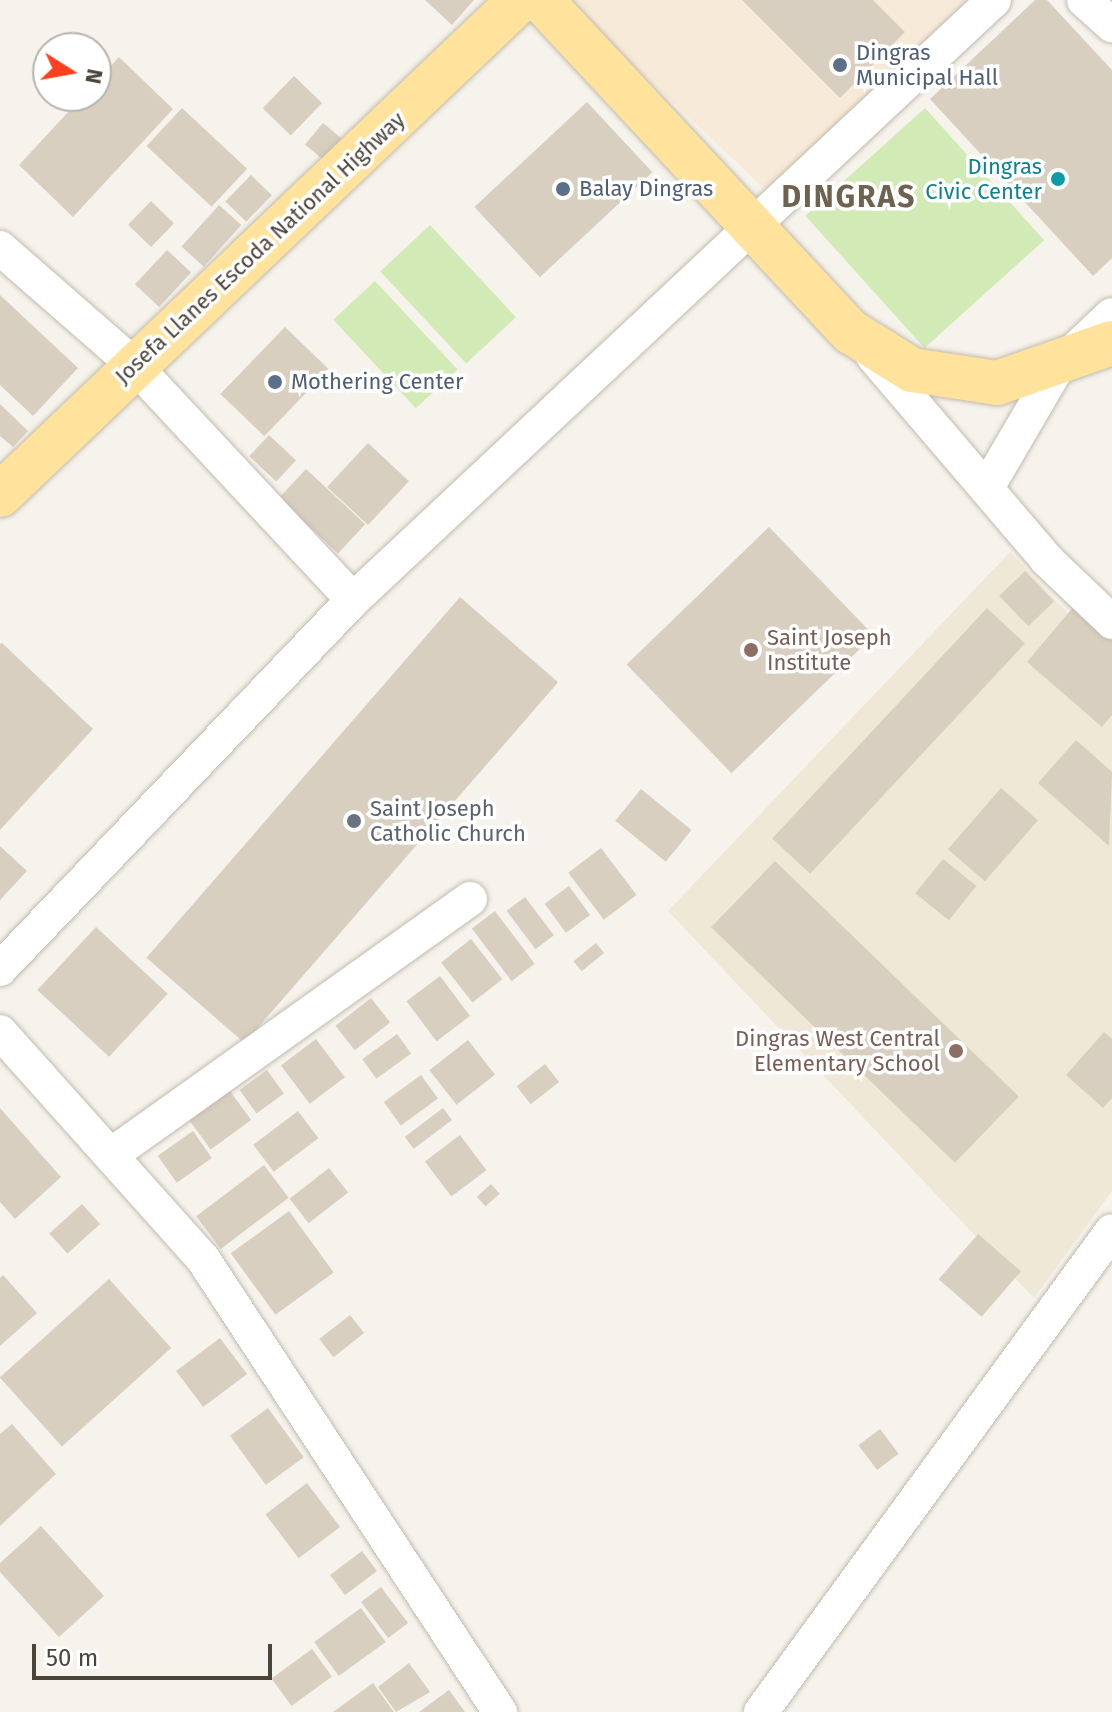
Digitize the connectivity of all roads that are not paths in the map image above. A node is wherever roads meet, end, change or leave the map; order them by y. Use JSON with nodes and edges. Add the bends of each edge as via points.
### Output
{"nodes":[{"id":1,"x":520,"y":0,"type":"edge"},
{"id":2,"x":541,"y":0,"type":"edge"},
{"id":3,"x":994,"y":0,"type":"edge"},
{"id":4,"x":1084,"y":0,"type":"edge"},
{"id":5,"x":1112,"y":25,"type":"edge"},
{"id":6,"x":754,"y":225,"type":"junction"},
{"id":7,"x":0,"y":248,"type":"edge"},
{"id":8,"x":1112,"y":315,"type":"edge"},
{"id":9,"x":851,"y":332,"type":"junction"},
{"id":10,"x":1112,"y":343,"type":"edge"},
{"id":11,"x":134,"y":365,"type":"junction"},
{"id":12,"x":1058,"y":366,"type":"junction"},
{"id":13,"x":988,"y":486,"type":"junction"},
{"id":14,"x":0,"y":495,"type":"edge"},
{"id":15,"x":353,"y":600,"type":"junction"},
{"id":16,"x":1112,"y":622,"type":"edge"},
{"id":17,"x":470,"y":899,"type":"dead end"},
{"id":18,"x":0,"y":969,"type":"edge"},
{"id":19,"x":0,"y":1032,"type":"edge"},
{"id":20,"x":111,"y":1155,"type":"junction"},
{"id":21,"x":1112,"y":1231,"type":"edge"},
{"id":22,"x":500,"y":1712,"type":"edge"},
{"id":23,"x":761,"y":1712,"type":"edge"}],
"edges":[{"from":1,"to":11,"type":"main road","name":"Josefa Llanes Escoda National Highway"},
{"from":2,"to":6,"type":"main road"},
{"from":3,"to":6,"type":"street"},
{"from":4,"to":5,"type":"street"},
{"from":6,"to":9,"type":"main road"},
{"from":6,"to":15,"type":"street"},
{"from":7,"to":11,"type":"street"},
{"from":8,"to":12,"type":"street"},
{"from":9,"to":12,"type":"main road","via":[[912,370],[944,378],[997,383]]},
{"from":9,"to":13,"type":"street"},
{"from":10,"to":12,"type":"main road"},
{"from":11,"to":14,"type":"main road","name":"Josefa Llanes Escoda National Highway"},
{"from":11,"to":15,"type":"street"},
{"from":12,"to":13,"type":"street"},
{"from":13,"to":16,"type":"street","via":[[1047,560]]},
{"from":15,"to":18,"type":"street"},
{"from":17,"to":20,"type":"street"},
{"from":19,"to":20,"type":"street"},
{"from":20,"to":22,"type":"street","via":[[203,1259],[265,1345],[450,1645]]},
{"from":21,"to":23,"type":"street"}]}
